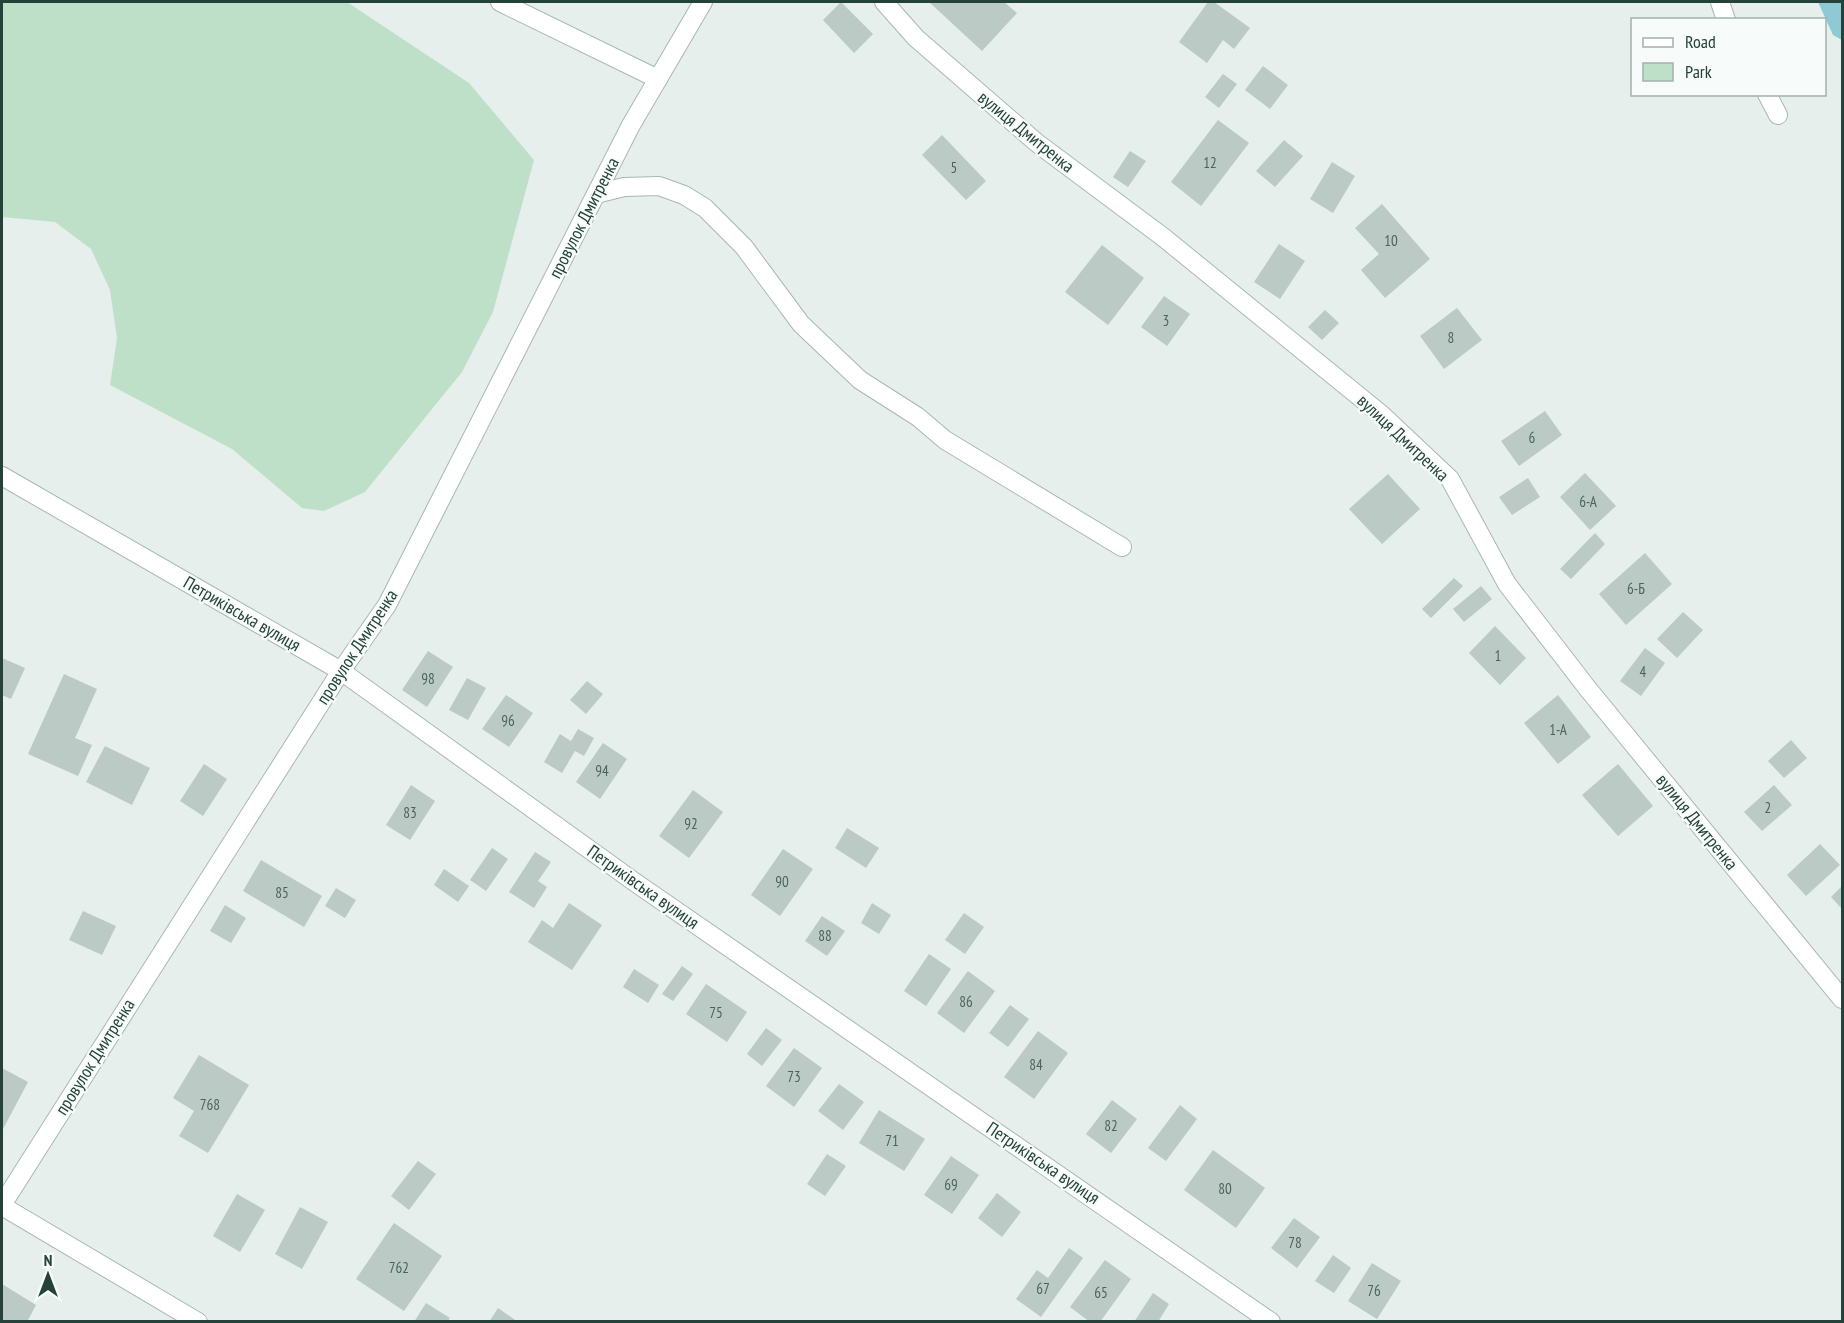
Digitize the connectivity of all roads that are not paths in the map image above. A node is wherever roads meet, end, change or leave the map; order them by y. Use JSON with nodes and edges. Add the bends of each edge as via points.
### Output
{"nodes":[{"id":1,"x":500,"y":2,"type":"edge"},
{"id":2,"x":703,"y":2,"type":"edge"},
{"id":3,"x":884,"y":2,"type":"edge"},
{"id":4,"x":1720,"y":2,"type":"edge"},
{"id":5,"x":1725,"y":18,"type":"edge"},
{"id":6,"x":657,"y":79,"type":"junction"},
{"id":7,"x":1768,"y":96,"type":"edge"},
{"id":8,"x":1778,"y":115,"type":"dead end"},
{"id":9,"x":596,"y":194,"type":"junction"},
{"id":10,"x":2,"y":476,"type":"edge"},
{"id":11,"x":1122,"y":547,"type":"dead end"},
{"id":12,"x":340,"y":671,"type":"junction"},
{"id":13,"x":1842,"y":999,"type":"edge"},
{"id":14,"x":2,"y":1205,"type":"edge"},
{"id":15,"x":198,"y":1322,"type":"edge"},
{"id":16,"x":1271,"y":1322,"type":"edge"}],
"edges":[{"from":1,"to":6,"type":"street"},
{"from":2,"to":6,"type":"street","name":"провулок Дмитренка"},
{"from":3,"to":13,"type":"street","name":"вулиця Дмитренка","via":[[916,38],[1037,143],[1172,245],[1382,415],[1450,479],[1514,592],[1588,689]]},
{"from":4,"to":5,"type":"street"},
{"from":6,"to":9,"type":"street","name":"провулок Дмитренка"},
{"from":7,"to":8,"type":"street"},
{"from":9,"to":11,"type":"street","via":[[624,187],[659,186],[705,208],[744,247],[801,324],[860,380],[918,417],[945,440]]},
{"from":9,"to":12,"type":"street","name":"провулок Дмитренка","via":[[387,605]]},
{"from":10,"to":12,"type":"street","name":"Петриківська вулиця"},
{"from":12,"to":14,"type":"street","name":"провулок Дмитренка"},
{"from":12,"to":16,"type":"street","name":"Петриківська вулиця","via":[[636,883]]},
{"from":14,"to":15,"type":"street"}]}
